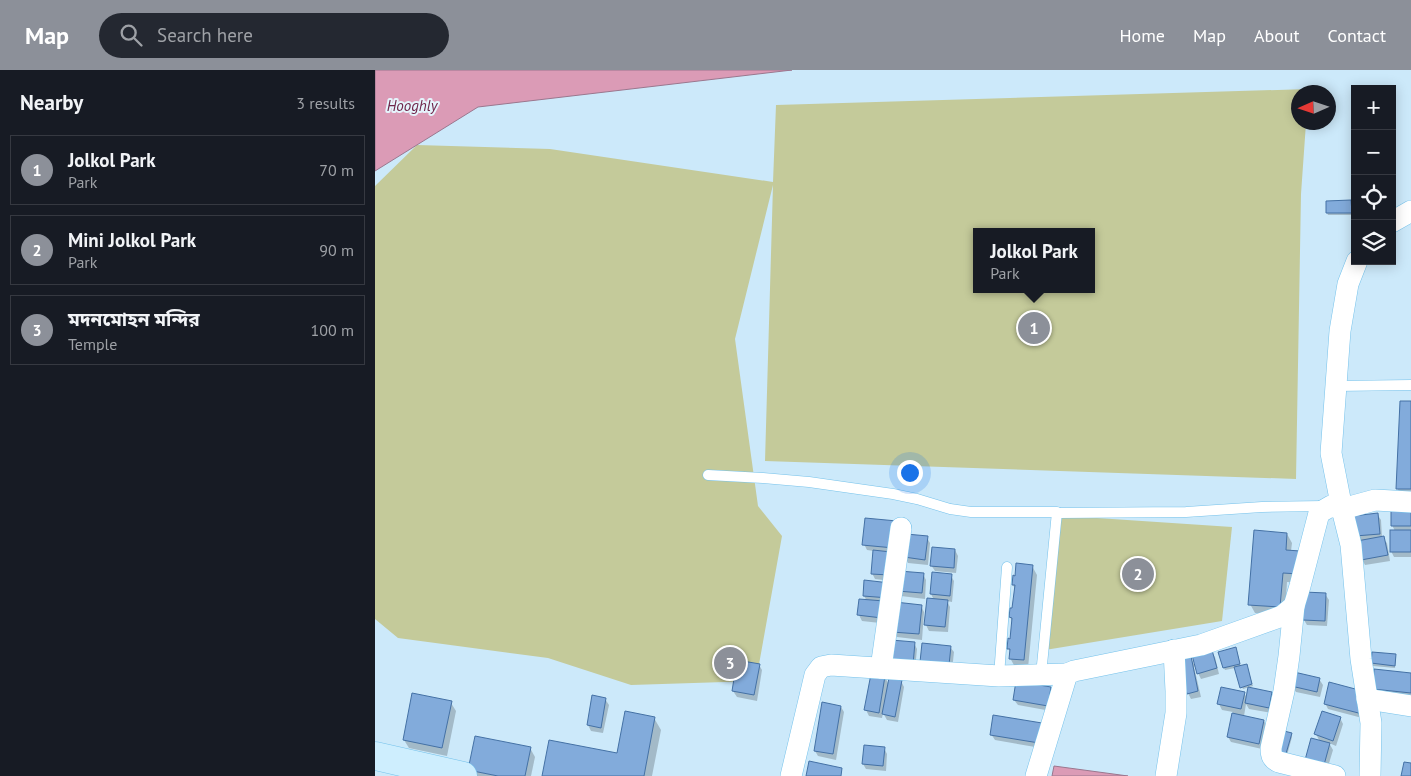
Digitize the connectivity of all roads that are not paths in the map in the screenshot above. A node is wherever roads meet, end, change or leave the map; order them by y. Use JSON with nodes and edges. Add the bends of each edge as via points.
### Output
{"nodes":[{"id":1,"x":1411,"y":211,"type":"edge"},
{"id":2,"x":1395,"y":220,"type":"edge"},
{"id":3,"x":1356,"y":265,"type":"edge"},
{"id":4,"x":1411,"y":385,"type":"edge"},
{"id":5,"x":1336,"y":386,"type":"junction"},
{"id":6,"x":708,"y":476,"type":"dead end"},
{"id":7,"x":1411,"y":502,"type":"edge"},
{"id":8,"x":1337,"y":507,"type":"junction"},
{"id":9,"x":1058,"y":513,"type":"junction"},
{"id":10,"x":901,"y":528,"type":"dead end"},
{"id":11,"x":1007,"y":567,"type":"dead end"},
{"id":12,"x":1294,"y":606,"type":"junction"},
{"id":13,"x":1173,"y":650,"type":"junction"},
{"id":14,"x":881,"y":668,"type":"junction"},
{"id":15,"x":1067,"y":674,"type":"junction"},
{"id":16,"x":1041,"y":675,"type":"junction"},
{"id":17,"x":999,"y":676,"type":"junction"},
{"id":18,"x":1367,"y":699,"type":"junction"},
{"id":19,"x":1411,"y":706,"type":"edge"},
{"id":20,"x":375,"y":756,"type":"edge"},
{"id":21,"x":463,"y":776,"type":"edge"},
{"id":22,"x":791,"y":776,"type":"edge"},
{"id":23,"x":1036,"y":776,"type":"edge"},
{"id":24,"x":1166,"y":776,"type":"edge"},
{"id":25,"x":1335,"y":776,"type":"edge"},
{"id":26,"x":1370,"y":776,"type":"edge"}],
"edges":[{"from":1,"to":2,"type":"street"},
{"from":3,"to":5,"type":"street","via":[[1340,331]]},
{"from":4,"to":5,"type":"lane"},
{"from":5,"to":8,"type":"street","via":[[1331,453]]},
{"from":6,"to":9,"type":"lane","via":[[809,482],[893,494],[971,512]]},
{"from":7,"to":8,"type":"street","via":[[1375,500]]},
{"from":8,"to":9,"type":"lane"},
{"from":8,"to":12,"type":"street","via":[[1319,513]]},
{"from":8,"to":18,"type":"street","via":[[1351,545]]},
{"from":9,"to":16,"type":"lane"},
{"from":10,"to":14,"type":"street"},
{"from":11,"to":17,"type":"lane"},
{"from":12,"to":13,"type":"street","via":[[1281,616],[1201,645]]},
{"from":12,"to":25,"type":"street","via":[[1284,691],[1271,755],[1279,762]]},
{"from":13,"to":15,"type":"street"},
{"from":13,"to":24,"type":"street","via":[[1176,713]]},
{"from":14,"to":17,"type":"street"},
{"from":14,"to":22,"type":"street","via":[[821,667],[815,675]]},
{"from":15,"to":16,"type":"street"},
{"from":15,"to":23,"type":"street"},
{"from":16,"to":17,"type":"street"},
{"from":18,"to":19,"type":"street"},
{"from":18,"to":26,"type":"street","via":[[1371,723]]},
{"from":20,"to":21,"type":"street"}]}
